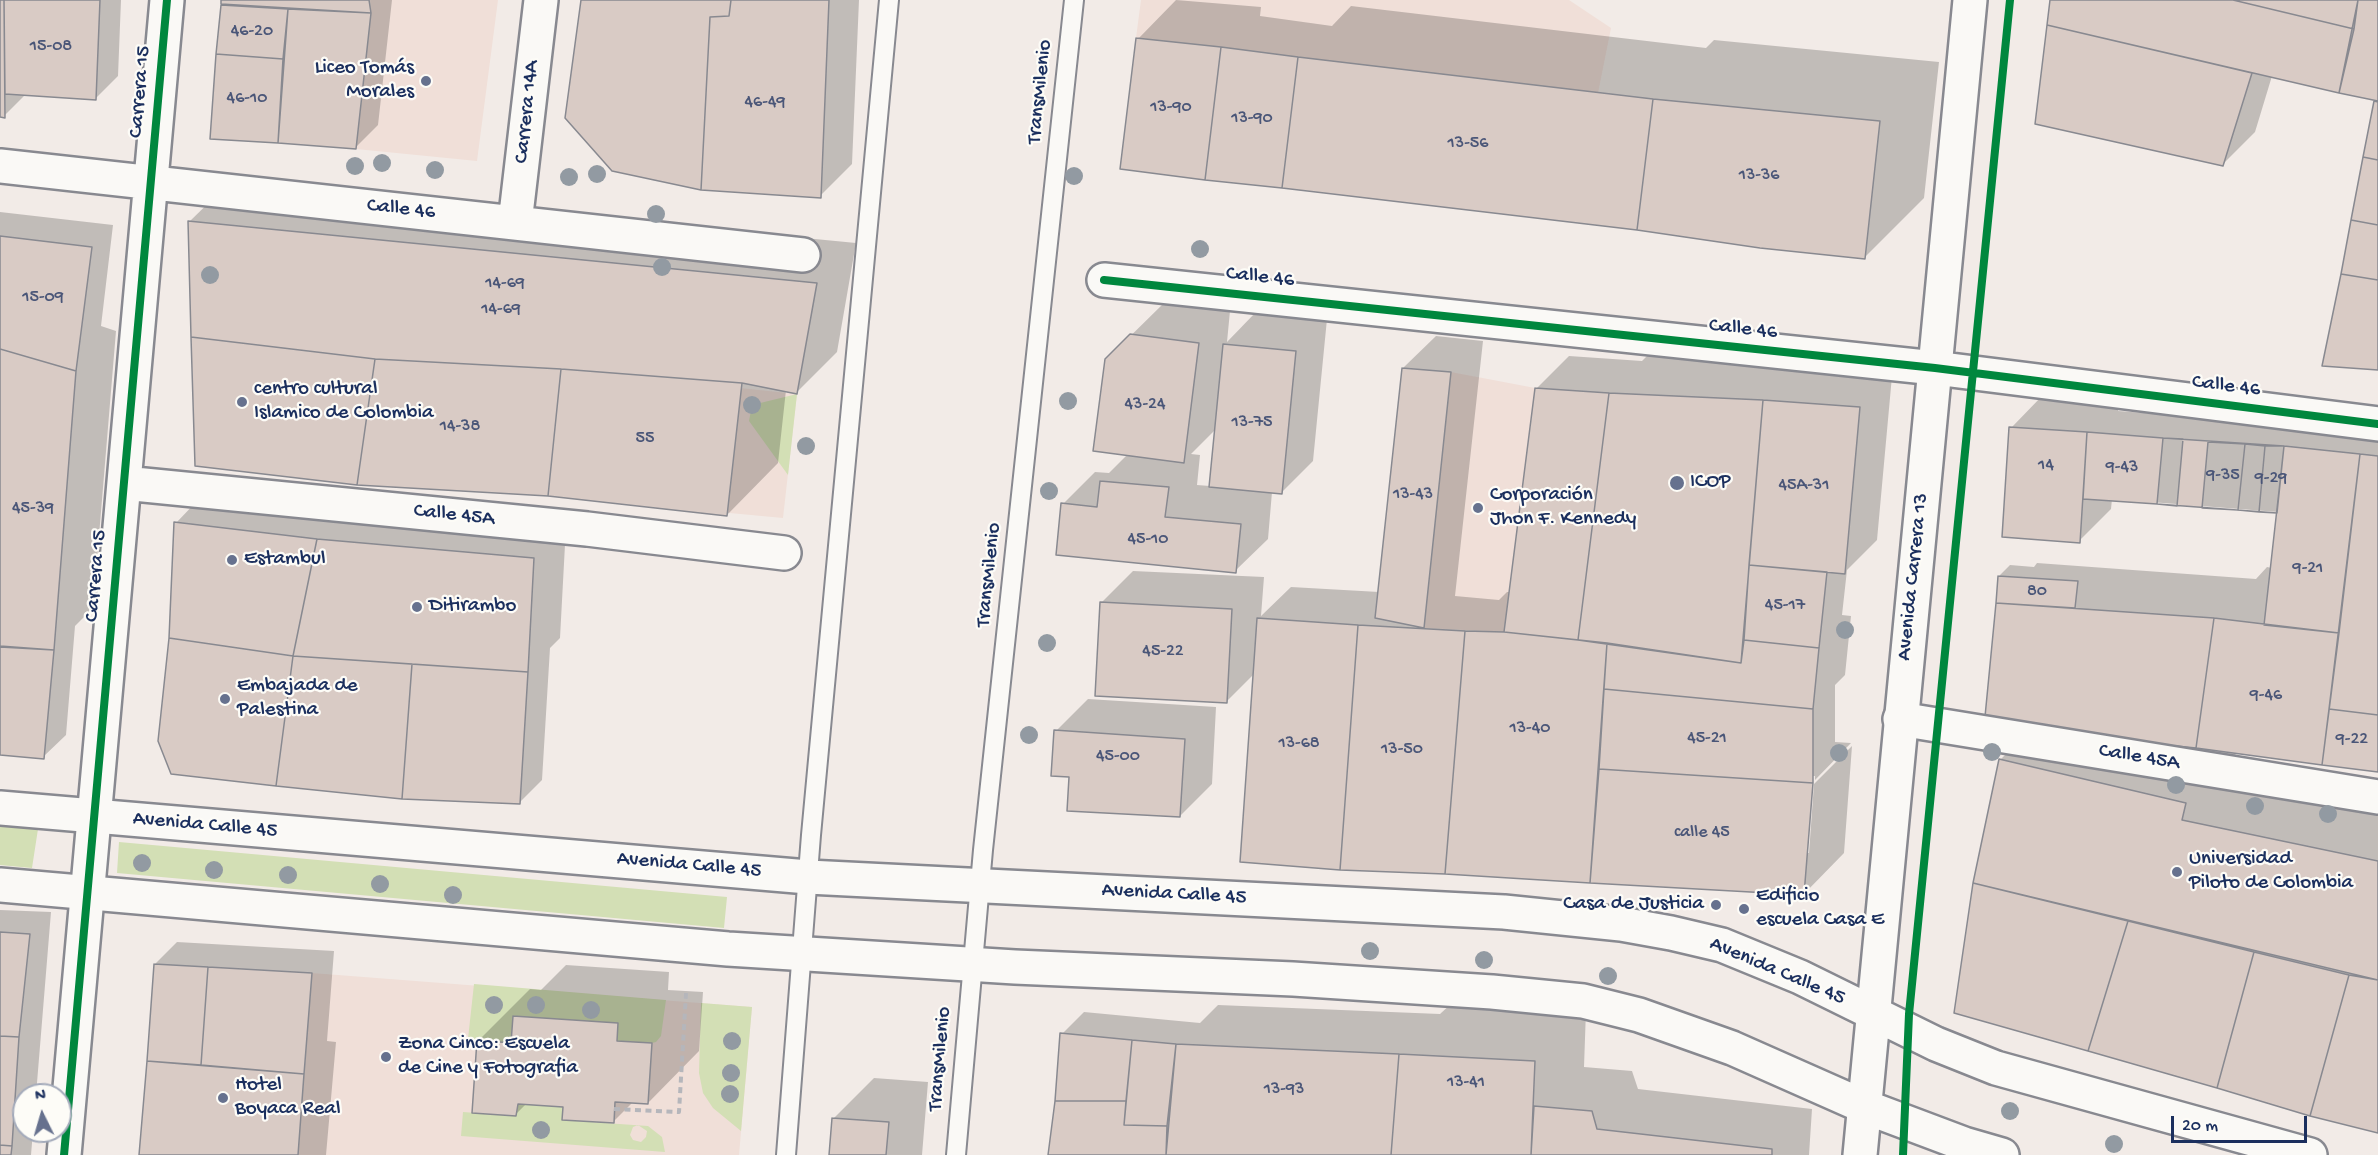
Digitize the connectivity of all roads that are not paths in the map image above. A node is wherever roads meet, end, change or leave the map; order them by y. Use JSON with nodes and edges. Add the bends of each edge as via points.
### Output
{"nodes":[{"id":1,"x":167,"y":0,"type":"edge"},
{"id":2,"x":541,"y":0,"type":"edge"},
{"id":3,"x":889,"y":0,"type":"edge"},
{"id":4,"x":1074,"y":0,"type":"edge"},
{"id":5,"x":1970,"y":0,"type":"edge"},
{"id":6,"x":0,"y":166,"type":"edge"},
{"id":7,"x":151,"y":183,"type":"junction"},
{"id":8,"x":515,"y":223,"type":"junction"},
{"id":9,"x":803,"y":255,"type":"dead end"},
{"id":10,"x":1104,"y":280,"type":"dead end"},
{"id":11,"x":1935,"y":368,"type":"junction"},
{"id":12,"x":2378,"y":424,"type":"edge"},
{"id":13,"x":124,"y":483,"type":"junction"},
{"id":14,"x":784,"y":553,"type":"dead end"},
{"id":15,"x":1900,"y":719,"type":"junction"},
{"id":16,"x":2378,"y":797,"type":"edge"},
{"id":17,"x":0,"y":808,"type":"edge"},
{"id":18,"x":94,"y":816,"type":"junction"},
{"id":19,"x":808,"y":877,"type":"junction"},
{"id":20,"x":0,"y":885,"type":"edge"},
{"id":21,"x":981,"y":885,"type":"junction"},
{"id":22,"x":87,"y":893,"type":"junction"},
{"id":23,"x":801,"y":954,"type":"junction"},
{"id":24,"x":974,"y":965,"type":"junction"},
{"id":25,"x":1872,"y":1013,"type":"junction"},
{"id":26,"x":1863,"y":1106,"type":"junction"},
{"id":27,"x":64,"y":1155,"type":"edge"},
{"id":28,"x":786,"y":1155,"type":"edge"},
{"id":29,"x":956,"y":1155,"type":"edge"},
{"id":30,"x":1860,"y":1155,"type":"edge"},
{"id":31,"x":2002,"y":1155,"type":"edge"},
{"id":32,"x":2310,"y":1155,"type":"edge"}],
"edges":[{"from":1,"to":7,"type":"main road","name":"Carrera 15"},
{"from":2,"to":8,"type":"main road","name":"Carrera 14A"},
{"from":3,"to":19,"type":"lane"},
{"from":4,"to":21,"type":"lane","name":"TransMilenio"},
{"from":5,"to":11,"type":"main road","name":"Avenida Carrera 13"},
{"from":6,"to":7,"type":"main road","name":"Calle 46"},
{"from":7,"to":8,"type":"main road","name":"Calle 46"},
{"from":7,"to":13,"type":"main road","name":"Carrera 15"},
{"from":8,"to":9,"type":"main road","name":"Calle 46"},
{"from":10,"to":11,"type":"main road","name":"Calle 46"},
{"from":11,"to":12,"type":"main road","name":"Calle 46"},
{"from":11,"to":15,"type":"main road","name":"Avenida Carrera 13"},
{"from":13,"to":14,"type":"main road","name":"Calle 45A","via":[[587,529]]},
{"from":13,"to":18,"type":"main road","name":"Carrera 15"},
{"from":15,"to":16,"type":"main road","name":"Calle 45A"},
{"from":15,"to":25,"type":"main road","name":"Avenida Carrera 13"},
{"from":17,"to":18,"type":"main road","name":"Avenida Calle 45"},
{"from":18,"to":19,"type":"main road","name":"Avenida Calle 45"},
{"from":18,"to":22,"type":"main road","name":"Carrera 15"},
{"from":19,"to":21,"type":"main road","name":"Avenida Calle 45"},
{"from":19,"to":23,"type":"lane"},
{"from":20,"to":22,"type":"main road"},
{"from":21,"to":24,"type":"lane","name":"TransMilenio"},
{"from":21,"to":25,"type":"main road","name":"Avenida Calle 45","via":[[1504,912],[1621,924],[1722,945],[1800,977]]},
{"from":22,"to":23,"type":"main road"},
{"from":22,"to":27,"type":"main road","name":"Carrera 15"},
{"from":23,"to":24,"type":"main road"},
{"from":23,"to":28,"type":"lane"},
{"from":24,"to":26,"type":"main road","via":[[1293,979],[1583,1000],[1732,1048]]},
{"from":24,"to":29,"type":"lane","name":"TransMilenio"},
{"from":25,"to":26,"type":"main road","name":"Avenida Carrera 13"},
{"from":25,"to":32,"type":"main road","name":"Avenida Calle 45","via":[[1996,1068]]},
{"from":26,"to":30,"type":"main road","name":"Avenida Carrera 13"},
{"from":26,"to":31,"type":"main road"}]}
